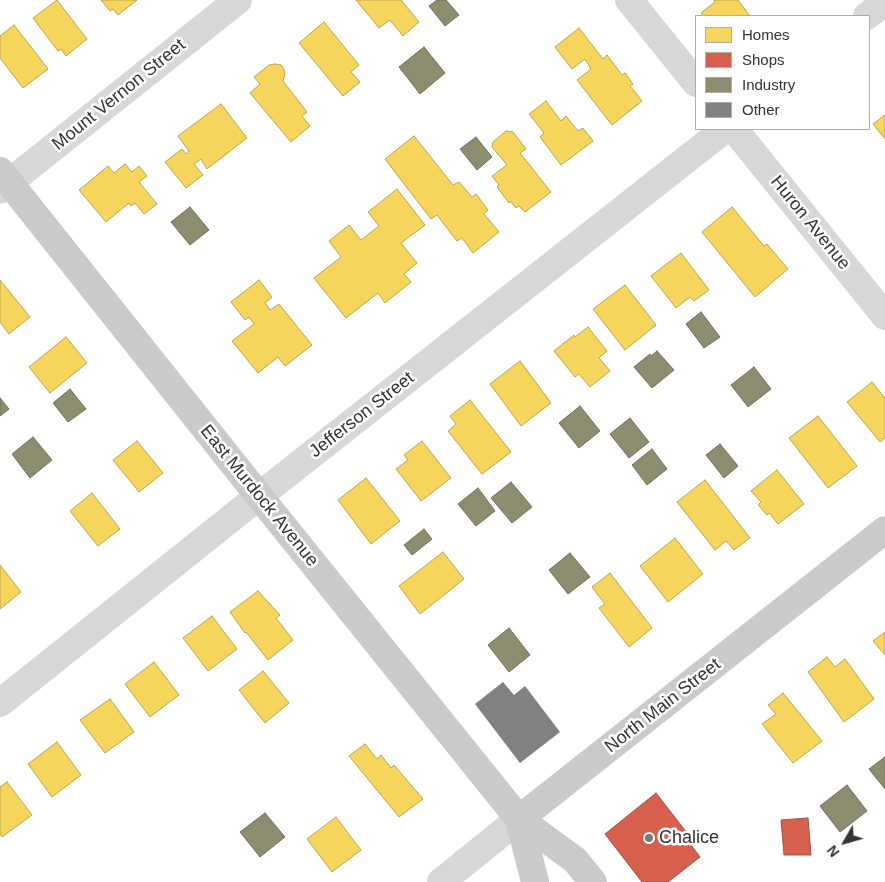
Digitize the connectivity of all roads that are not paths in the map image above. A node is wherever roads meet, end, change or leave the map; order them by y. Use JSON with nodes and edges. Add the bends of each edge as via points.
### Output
{"nodes":[{"id":1,"x":238,"y":0,"type":"edge"},
{"id":2,"x":629,"y":0,"type":"edge"},
{"id":3,"x":885,"y":2,"type":"edge"},
{"id":4,"x":868,"y":15,"type":"edge"},
{"id":5,"x":695,"y":81,"type":"edge"},
{"id":6,"x":724,"y":130,"type":"edge"},
{"id":7,"x":735,"y":130,"type":"edge"},
{"id":8,"x":3,"y":181,"type":"edge"},
{"id":9,"x":885,"y":316,"type":"edge"},
{"id":10,"x":259,"y":496,"type":"junction"},
{"id":11,"x":885,"y":530,"type":"edge"},
{"id":12,"x":0,"y":703,"type":"edge"},
{"id":13,"x":519,"y":819,"type":"junction"},
{"id":14,"x":441,"y":882,"type":"edge"},
{"id":15,"x":535,"y":882,"type":"edge"},
{"id":16,"x":592,"y":882,"type":"edge"}],
"edges":[{"from":1,"to":8,"type":"street","name":"Mount Vernon Street"},
{"from":2,"to":5,"type":"street"},
{"from":3,"to":4,"type":"street"},
{"from":6,"to":10,"type":"street","name":"Jefferson Street"},
{"from":7,"to":9,"type":"street","name":"Huron Avenue"},
{"from":8,"to":10,"type":"main road","name":"East Murdock Avenue"},
{"from":10,"to":12,"type":"street","name":"Jefferson Street"},
{"from":10,"to":13,"type":"main road","name":"East Murdock Avenue"},
{"from":11,"to":13,"type":"main road","name":"North Main Street"},
{"from":13,"to":14,"type":"street","name":"North Main Street"},
{"from":13,"to":15,"type":"main road"},
{"from":13,"to":16,"type":"main road","via":[[575,860]]}]}
